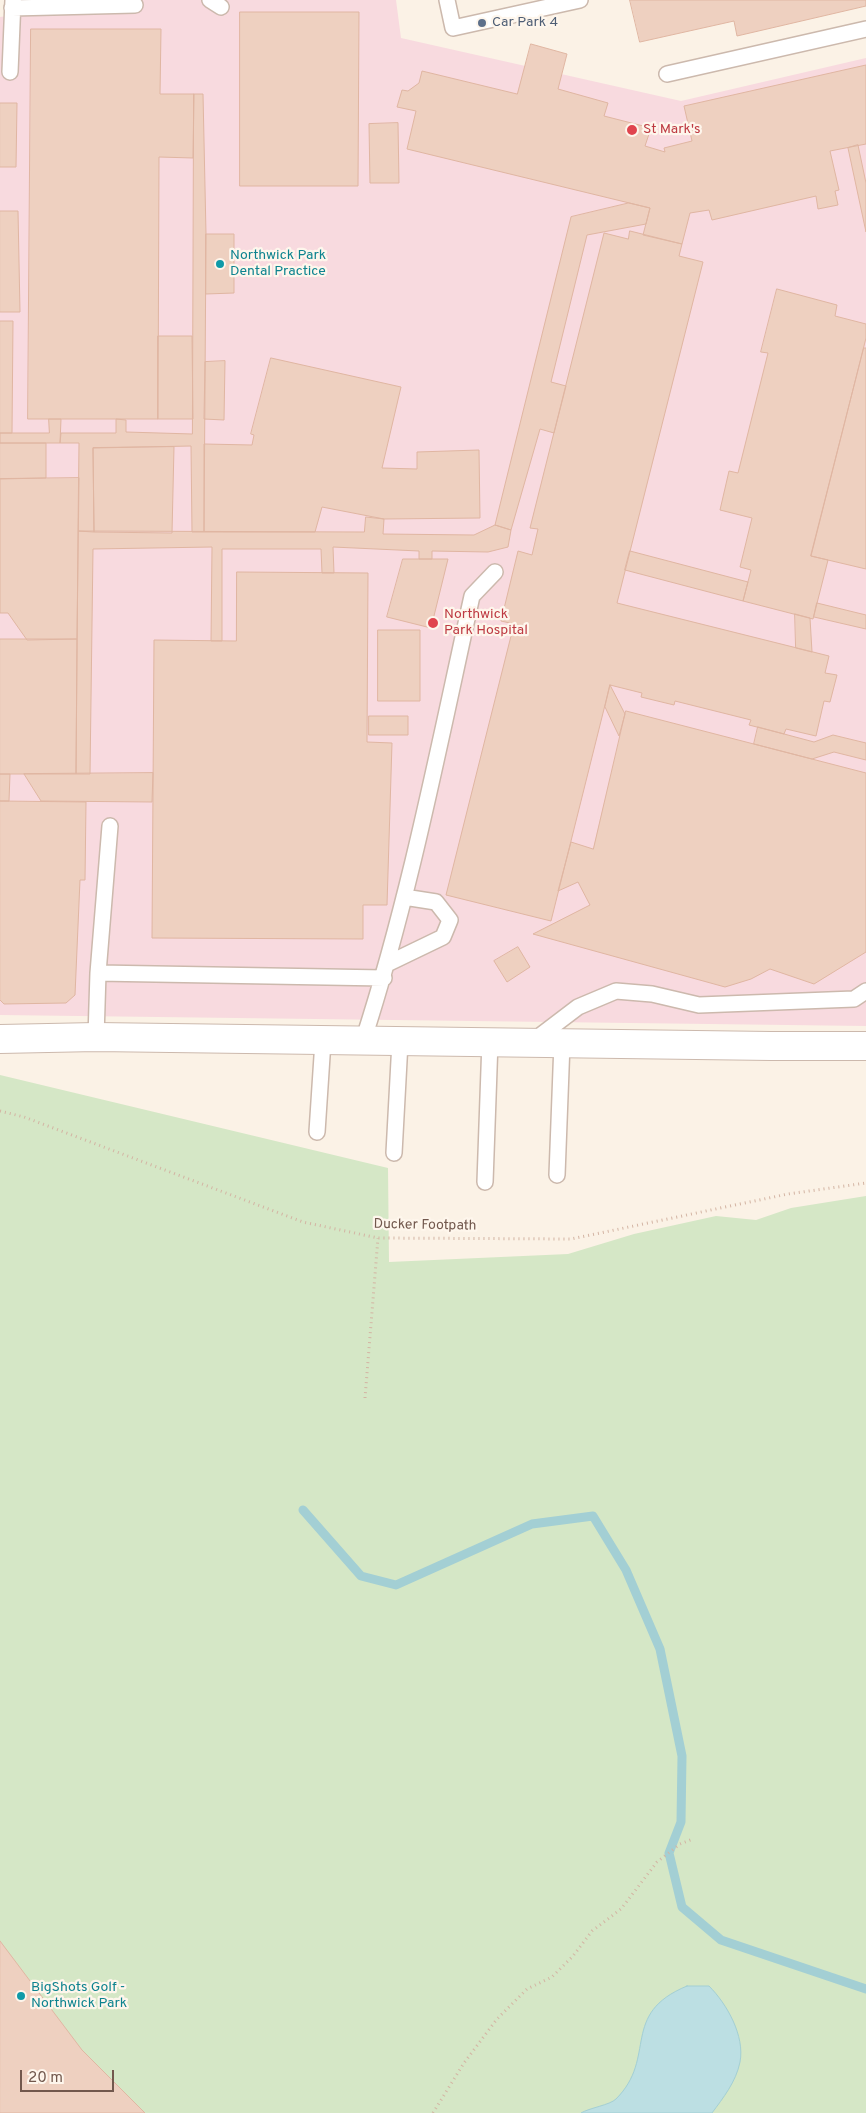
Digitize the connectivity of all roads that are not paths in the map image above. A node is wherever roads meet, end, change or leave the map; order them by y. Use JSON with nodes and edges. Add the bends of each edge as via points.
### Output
{"nodes":[{"id":1,"x":447,"y":0,"type":"edge"},
{"id":2,"x":580,"y":0,"type":"edge"},
{"id":3,"x":13,"y":4,"type":"edge"},
{"id":4,"x":135,"y":5,"type":"dead end"},
{"id":5,"x":524,"y":6,"type":"edge"},
{"id":6,"x":866,"y":28,"type":"edge"},
{"id":7,"x":10,"y":72,"type":"dead end"},
{"id":8,"x":666,"y":74,"type":"dead end"},
{"id":9,"x":495,"y":572,"type":"dead end"},
{"id":10,"x":110,"y":826,"type":"dead end"},
{"id":11,"x":404,"y":898,"type":"junction"},
{"id":12,"x":385,"y":971,"type":"junction"},
{"id":13,"x":98,"y":973,"type":"junction"},
{"id":14,"x":866,"y":991,"type":"edge"},
{"id":15,"x":96,"y":1037,"type":"junction"},
{"id":16,"x":0,"y":1039,"type":"edge"},
{"id":17,"x":323,"y":1041,"type":"junction"},
{"id":18,"x":363,"y":1041,"type":"junction"},
{"id":19,"x":490,"y":1041,"type":"junction"},
{"id":20,"x":400,"y":1042,"type":"junction"},
{"id":21,"x":531,"y":1042,"type":"junction"},
{"id":22,"x":562,"y":1043,"type":"junction"},
{"id":23,"x":866,"y":1046,"type":"edge"},
{"id":24,"x":317,"y":1132,"type":"dead end"},
{"id":25,"x":394,"y":1153,"type":"dead end"},
{"id":26,"x":557,"y":1175,"type":"dead end"},
{"id":27,"x":485,"y":1182,"type":"dead end"}],
"edges":[{"from":1,"to":5,"type":"lane","via":[[453,28]]},
{"from":2,"to":5,"type":"lane"},
{"from":3,"to":4,"type":"lane"},
{"from":3,"to":7,"type":"lane"},
{"from":6,"to":8,"type":"lane"},
{"from":9,"to":11,"type":"lane","via":[[472,596]]},
{"from":10,"to":13,"type":"lane"},
{"from":11,"to":12,"type":"lane"},
{"from":11,"to":12,"type":"lane","via":[[436,902],[450,920],[443,938]]},
{"from":12,"to":13,"type":"lane"},
{"from":12,"to":18,"type":"lane"},
{"from":13,"to":15,"type":"lane"},
{"from":14,"to":21,"type":"lane","via":[[854,999],[699,1004],[652,994],[616,992],[578,1007]]},
{"from":15,"to":16,"type":"street"},
{"from":15,"to":17,"type":"street"},
{"from":17,"to":18,"type":"street"},
{"from":17,"to":24,"type":"lane"},
{"from":18,"to":20,"type":"street"},
{"from":19,"to":20,"type":"street"},
{"from":19,"to":21,"type":"street"},
{"from":19,"to":27,"type":"lane"},
{"from":20,"to":25,"type":"lane"},
{"from":21,"to":22,"type":"street"},
{"from":22,"to":23,"type":"street"},
{"from":22,"to":26,"type":"lane"}]}
